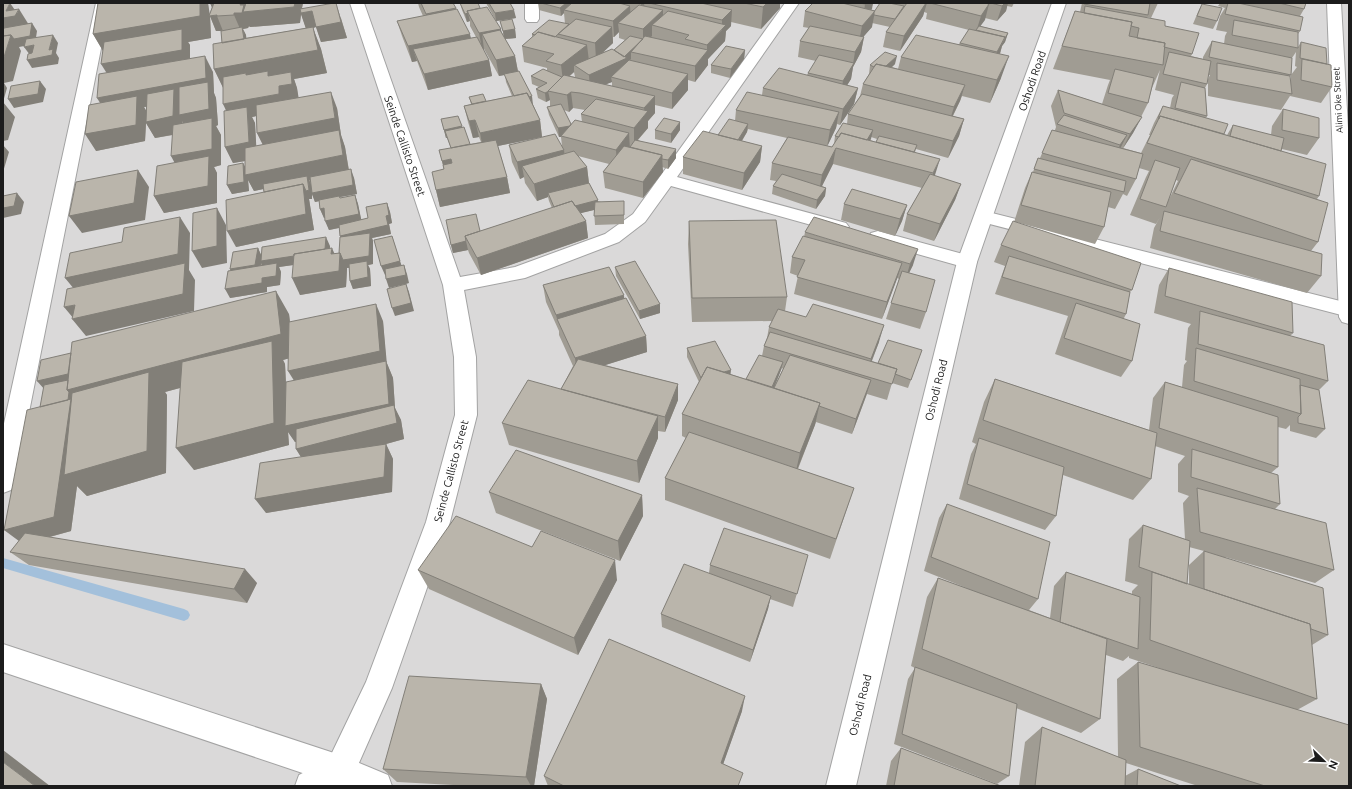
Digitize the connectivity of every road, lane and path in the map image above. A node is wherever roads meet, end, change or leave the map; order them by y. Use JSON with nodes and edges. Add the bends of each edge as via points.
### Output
{"nodes":[{"id":1,"x":103,"y":3,"type":"edge"},
{"id":2,"x":357,"y":3,"type":"edge"},
{"id":3,"x":532,"y":3,"type":"edge"},
{"id":4,"x":792,"y":3,"type":"edge"},
{"id":5,"x":1059,"y":3,"type":"edge"},
{"id":6,"x":1334,"y":3,"type":"edge"},
{"id":7,"x":532,"y":19,"type":"dead end"},
{"id":8,"x":668,"y":180,"type":"junction"},
{"id":9,"x":984,"y":217,"type":"junction"},
{"id":10,"x":967,"y":262,"type":"junction"},
{"id":11,"x":452,"y":285,"type":"junction"},
{"id":12,"x":1348,"y":314,"type":"edge"},
{"id":13,"x":3,"y":483,"type":"edge"},
{"id":14,"x":3,"y":658,"type":"edge"},
{"id":15,"x":340,"y":770,"type":"junction"},
{"id":16,"x":310,"y":786,"type":"edge"},
{"id":17,"x":377,"y":786,"type":"edge"},
{"id":18,"x":841,"y":786,"type":"edge"}],
"edges":[{"from":1,"to":13,"type":"street"},
{"from":2,"to":11,"type":"street","name":"Seinde Callisto Street"},
{"from":3,"to":7,"type":"street"},
{"from":4,"to":8,"type":"street"},
{"from":5,"to":9,"type":"street","name":"Oshodi Road"},
{"from":6,"to":12,"type":"street","name":"Alimi Oke Street"},
{"from":8,"to":10,"type":"street"},
{"from":8,"to":11,"type":"street","via":[[640,218],[612,238],[518,273]]},
{"from":9,"to":10,"type":"street","name":"Oshodi Road"},
{"from":9,"to":12,"type":"street"},
{"from":10,"to":18,"type":"street","name":"Oshodi Road"},
{"from":11,"to":15,"type":"street","name":"Seinde Callisto Street","via":[[465,357],[466,415],[438,522],[378,688]]},
{"from":14,"to":15,"type":"street"},
{"from":15,"to":16,"type":"street"},
{"from":15,"to":17,"type":"street"}]}
